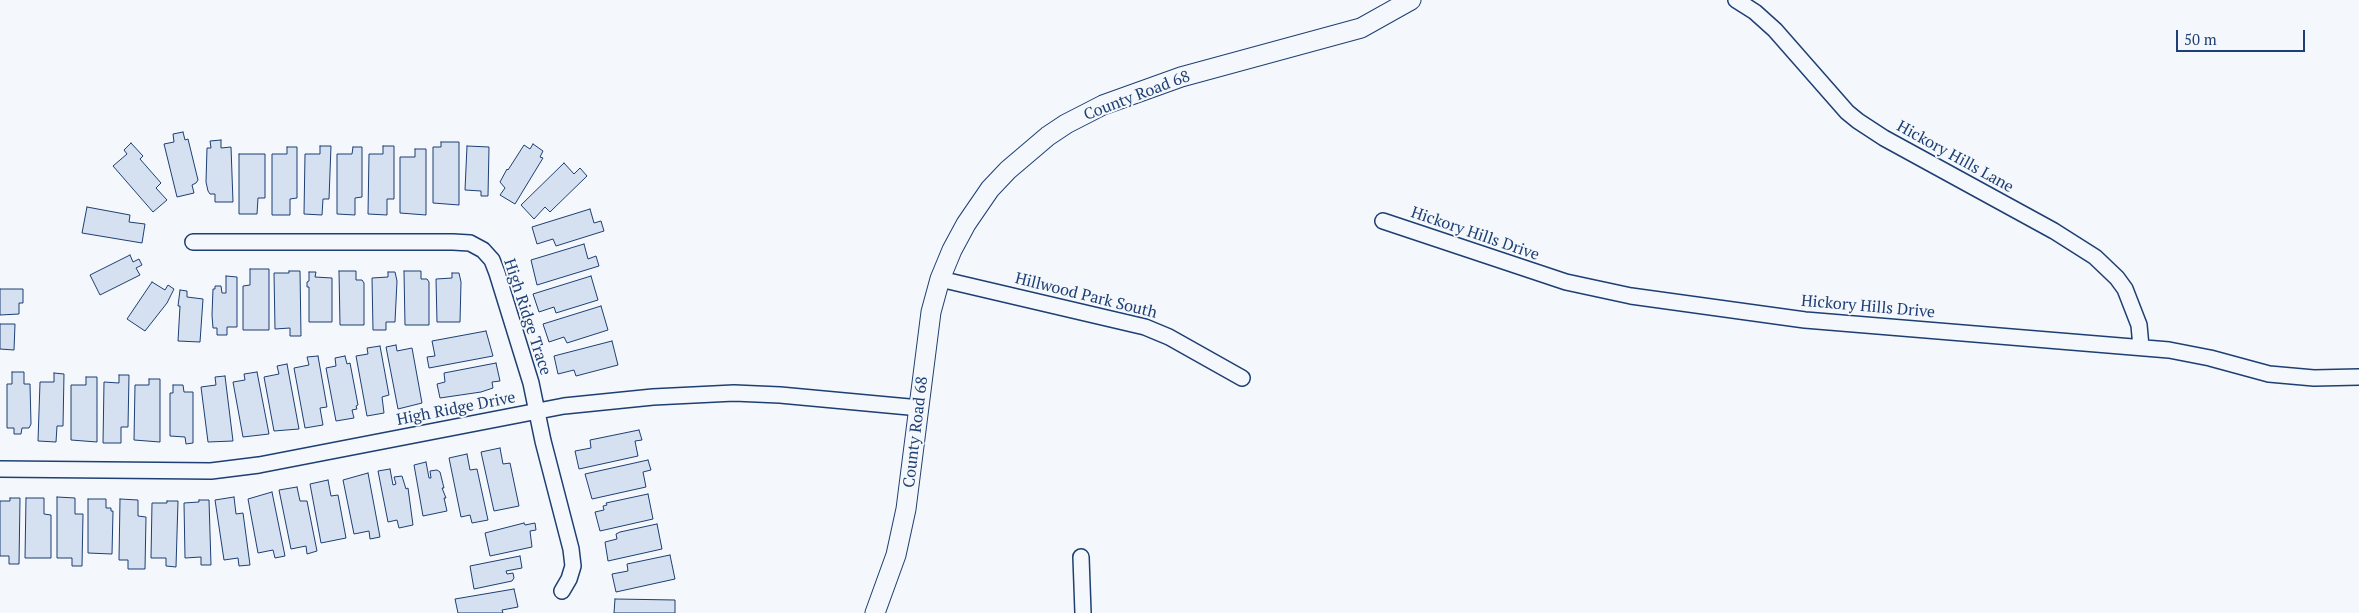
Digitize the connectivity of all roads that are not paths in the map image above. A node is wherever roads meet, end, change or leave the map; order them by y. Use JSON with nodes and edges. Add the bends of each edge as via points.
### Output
{"nodes":[{"id":1,"x":1411,"y":0,"type":"edge"},
{"id":2,"x":1736,"y":0,"type":"edge"},
{"id":3,"x":1383,"y":221,"type":"dead end"},
{"id":4,"x":193,"y":242,"type":"dead end"},
{"id":5,"x":940,"y":279,"type":"junction"},
{"id":6,"x":2141,"y":347,"type":"junction"},
{"id":7,"x":2359,"y":377,"type":"edge"},
{"id":8,"x":1242,"y":378,"type":"dead end"},
{"id":9,"x":920,"y":408,"type":"junction"},
{"id":10,"x":537,"y":411,"type":"junction"},
{"id":11,"x":0,"y":469,"type":"edge"},
{"id":12,"x":1081,"y":557,"type":"dead end"},
{"id":13,"x":562,"y":591,"type":"dead end"},
{"id":14,"x":875,"y":613,"type":"edge"},
{"id":15,"x":1084,"y":613,"type":"edge"}],
"edges":[{"from":1,"to":5,"type":"street","name":"County Road 68","via":[[1361,28],[1148,88],[1103,105],[1066,124],[1030,150],[990,190],[966,224]]},
{"from":2,"to":6,"type":"street","name":"Hickory Hills Lane","via":[[1775,30],[1858,121],[2095,257],[2125,289],[2139,325]]},
{"from":3,"to":6,"type":"street","name":"Hickory Hills Drive","via":[[1566,282],[1631,296],[1805,320]]},
{"from":4,"to":10,"type":"street","name":"High Ridge Trace","via":[[470,243],[492,260]]},
{"from":5,"to":8,"type":"street","name":"Hillwood Park South","via":[[1145,327]]},
{"from":5,"to":9,"type":"street","name":"County Road 68","via":[[927,336]]},
{"from":6,"to":7,"type":"street","name":"Hickory Hills Drive","via":[[2210,358],[2269,374]]},
{"from":9,"to":10,"type":"street","name":"High Ridge Drive","via":[[734,393],[653,397]]},
{"from":9,"to":14,"type":"street","name":"County Road 68","via":[[896,555]]},
{"from":10,"to":11,"type":"street","name":"High Ridge Drive","via":[[211,471]]},
{"from":10,"to":13,"type":"street","name":"High Ridge Trace","via":[[571,549],[573,566]]},
{"from":12,"to":15,"type":"street"}]}
